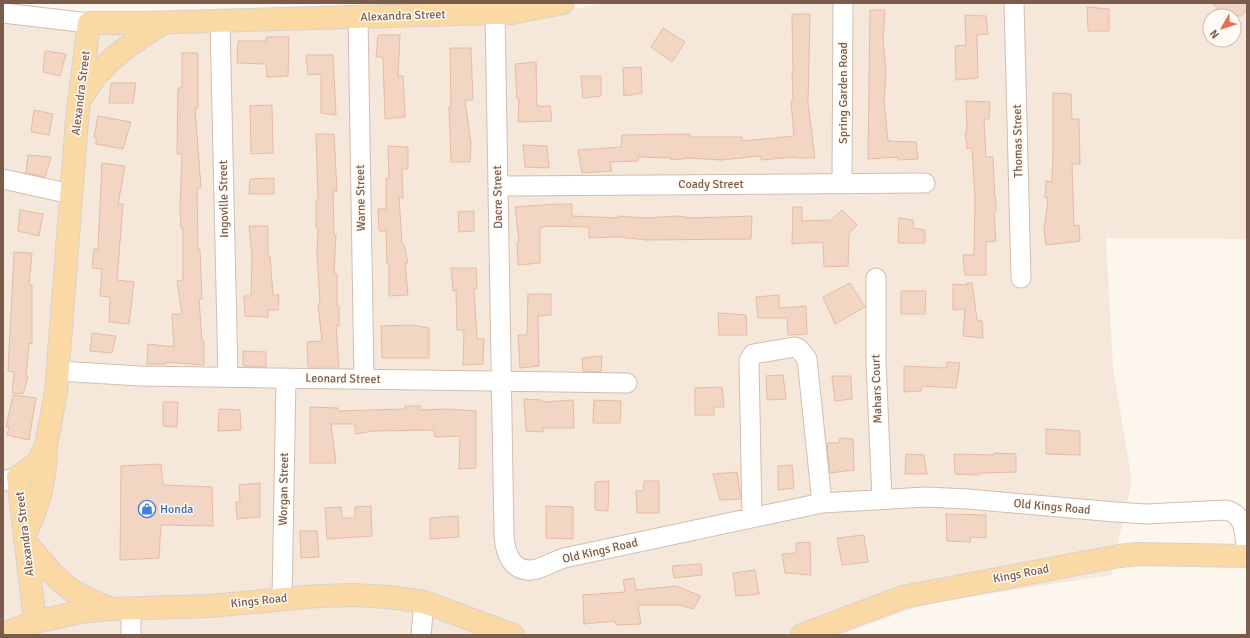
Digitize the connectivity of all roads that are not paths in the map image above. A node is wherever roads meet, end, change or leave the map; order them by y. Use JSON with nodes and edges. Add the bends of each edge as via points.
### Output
{"nodes":[{"id":1,"x":563,"y":3,"type":"edge"},
{"id":2,"x":843,"y":3,"type":"edge"},
{"id":3,"x":1014,"y":3,"type":"edge"},
{"id":4,"x":3,"y":13,"type":"edge"},
{"id":5,"x":495,"y":14,"type":"junction"},
{"id":6,"x":358,"y":17,"type":"junction"},
{"id":7,"x":220,"y":21,"type":"junction"},
{"id":8,"x":89,"y":23,"type":"junction"},
{"id":9,"x":164,"y":23,"type":"junction"},
{"id":10,"x":80,"y":100,"type":"junction"},
{"id":11,"x":3,"y":179,"type":"edge"},
{"id":12,"x":842,"y":183,"type":"junction"},
{"id":13,"x":925,"y":183,"type":"dead end"},
{"id":14,"x":498,"y":186,"type":"junction"},
{"id":15,"x":71,"y":194,"type":"junction"},
{"id":16,"x":876,"y":278,"type":"dead end"},
{"id":17,"x":1021,"y":278,"type":"dead end"},
{"id":18,"x":59,"y":371,"type":"junction"},
{"id":19,"x":228,"y":377,"type":"junction"},
{"id":20,"x":286,"y":378,"type":"junction"},
{"id":21,"x":364,"y":379,"type":"junction"},
{"id":22,"x":501,"y":381,"type":"junction"},
{"id":23,"x":627,"y":383,"type":"dead end"},
{"id":24,"x":46,"y":446,"type":"junction"},
{"id":25,"x":10,"y":479,"type":"edge"},
{"id":26,"x":882,"y":500,"type":"junction"},
{"id":27,"x":822,"y":503,"type":"junction"},
{"id":28,"x":752,"y":518,"type":"junction"},
{"id":29,"x":25,"y":538,"type":"junction"},
{"id":30,"x":1247,"y":556,"type":"edge"},
{"id":31,"x":282,"y":599,"type":"junction"},
{"id":32,"x":424,"y":602,"type":"junction"},
{"id":33,"x":131,"y":608,"type":"junction"},
{"id":34,"x":110,"y":609,"type":"junction"},
{"id":35,"x":35,"y":622,"type":"junction"},
{"id":36,"x":3,"y":634,"type":"edge"},
{"id":37,"x":131,"y":635,"type":"edge"},
{"id":38,"x":421,"y":635,"type":"edge"},
{"id":39,"x":513,"y":635,"type":"edge"},
{"id":40,"x":802,"y":635,"type":"edge"}],
"edges":[{"from":1,"to":5,"type":"main road","name":"Alexandra Street"},
{"from":2,"to":12,"type":"street","name":"Spring Garden Road"},
{"from":3,"to":17,"type":"street","name":"Thomas Street"},
{"from":4,"to":8,"type":"street"},
{"from":5,"to":6,"type":"main road","name":"Alexandra Street"},
{"from":5,"to":14,"type":"street","name":"Dacre Street"},
{"from":6,"to":7,"type":"main road","name":"Alexandra Street"},
{"from":6,"to":21,"type":"street","name":"Warne Street"},
{"from":7,"to":9,"type":"main road","name":"Alexandra Street"},
{"from":7,"to":19,"type":"street","name":"Ingoville Street"},
{"from":8,"to":9,"type":"main road","name":"Alexandra Street"},
{"from":8,"to":10,"type":"main road","name":"Alexandra Street"},
{"from":9,"to":10,"type":"main road","via":[[136,40],[108,62],[92,80]]},
{"from":10,"to":15,"type":"main road","name":"Alexandra Street"},
{"from":11,"to":15,"type":"street"},
{"from":12,"to":13,"type":"street","name":"Coady Street"},
{"from":12,"to":14,"type":"street","name":"Coady Street"},
{"from":14,"to":22,"type":"street","name":"Dacre Street"},
{"from":15,"to":18,"type":"main road","name":"Alexandra Street"},
{"from":16,"to":26,"type":"street","name":"Mahars Court","via":[[876,363]]},
{"from":18,"to":19,"type":"street","name":"Leonard Street","via":[[122,376]]},
{"from":18,"to":24,"type":"main road","name":"Alexandra Street"},
{"from":19,"to":20,"type":"street","name":"Leonard Street"},
{"from":20,"to":21,"type":"street","name":"Leonard Street"},
{"from":20,"to":31,"type":"street","name":"Worgan Street"},
{"from":21,"to":22,"type":"street","name":"Leonard Street"},
{"from":22,"to":23,"type":"street","name":"Leonard Street"},
{"from":22,"to":28,"type":"street","name":"Old Kings Road","via":[[504,548],[509,558],[518,566],[537,569],[564,558]]},
{"from":24,"to":25,"type":"main road","name":"Alexandra Street","via":[[38,462]]},
{"from":24,"to":29,"type":"main road","via":[[45,477]]},
{"from":25,"to":29,"type":"main road","name":"Alexandra Street"},
{"from":26,"to":27,"type":"street","name":"Old Kings Road"},
{"from":26,"to":30,"type":"street","name":"Old Kings Road","via":[[926,497],[968,499],[1146,514],[1223,509],[1235,513],[1241,520]]},
{"from":27,"to":28,"type":"street","name":"Old Kings Road"},
{"from":27,"to":28,"type":"street","via":[[807,359],[795,347],[762,351],[753,354],[749,361]]},
{"from":29,"to":34,"type":"main road","via":[[47,567],[67,586]]},
{"from":29,"to":35,"type":"main road","name":"Alexandra Street"},
{"from":30,"to":40,"type":"main road","name":"Kings Road","via":[[1119,556],[903,596]]},
{"from":31,"to":32,"type":"main road","name":"Kings Road","via":[[353,595]]},
{"from":31,"to":33,"type":"main road","name":"Kings Road","via":[[210,606]]},
{"from":32,"to":38,"type":"street"},
{"from":32,"to":39,"type":"main road","name":"Kings Road"},
{"from":33,"to":34,"type":"main road","name":"Kings Road"},
{"from":33,"to":37,"type":"street"},
{"from":34,"to":35,"type":"main road","name":"Kings Road","via":[[80,612]]},
{"from":35,"to":36,"type":"main road","name":"Kings Road"}]}
